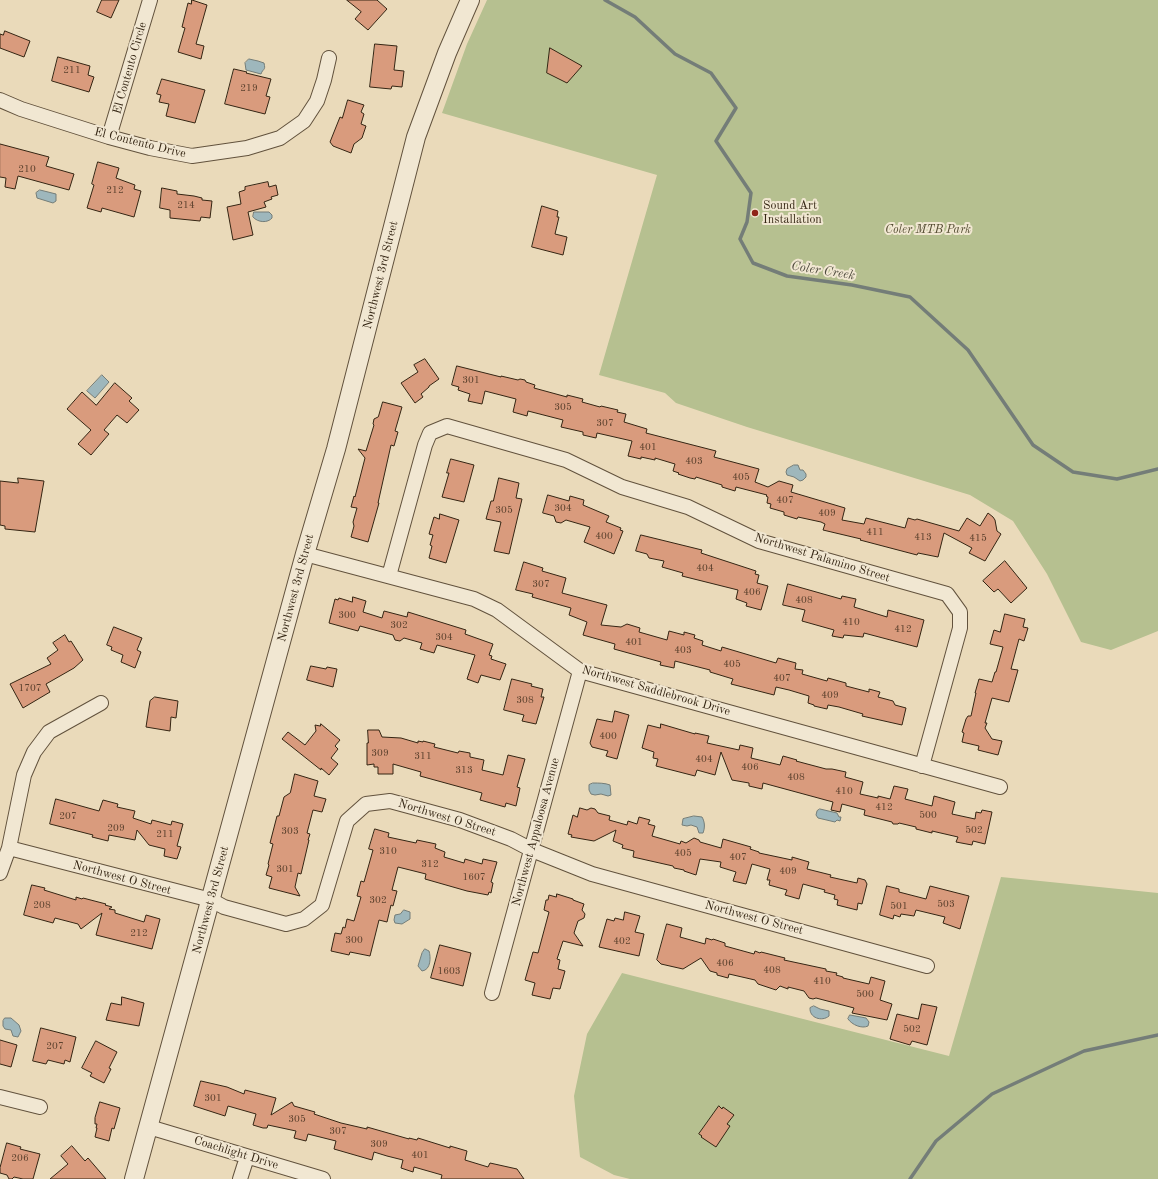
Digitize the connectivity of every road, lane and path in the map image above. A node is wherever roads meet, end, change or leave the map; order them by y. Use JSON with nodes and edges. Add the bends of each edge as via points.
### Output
{"nodes":[{"id":1,"x":150,"y":0,"type":"edge"},
{"id":2,"x":470,"y":0,"type":"edge"},
{"id":3,"x":329,"y":58,"type":"dead end"},
{"id":4,"x":0,"y":100,"type":"edge"},
{"id":5,"x":109,"y":136,"type":"junction"},
{"id":6,"x":305,"y":554,"type":"junction"},
{"id":7,"x":389,"y":576,"type":"junction"},
{"id":8,"x":580,"y":671,"type":"junction"},
{"id":9,"x":100,"y":703,"type":"dead end"},
{"id":10,"x":922,"y":766,"type":"junction"},
{"id":11,"x":1000,"y":787,"type":"dead end"},
{"id":12,"x":9,"y":848,"type":"junction"},
{"id":13,"x":532,"y":850,"type":"junction"},
{"id":14,"x":0,"y":873,"type":"edge"},
{"id":15,"x":211,"y":900,"type":"junction"},
{"id":16,"x":927,"y":966,"type":"dead end"},
{"id":17,"x":492,"y":993,"type":"dead end"},
{"id":18,"x":0,"y":1097,"type":"edge"},
{"id":19,"x":40,"y":1107,"type":"dead end"},
{"id":20,"x":149,"y":1127,"type":"junction"},
{"id":21,"x":247,"y":1157,"type":"junction"},
{"id":22,"x":134,"y":1179,"type":"edge"},
{"id":23,"x":240,"y":1179,"type":"edge"},
{"id":24,"x":323,"y":1179,"type":"edge"}],
"edges":[{"from":1,"to":5,"type":"street","name":"El Contento Circle"},
{"from":2,"to":6,"type":"street","name":"Northwest 3rd Street","via":[[416,137],[336,449]]},
{"from":3,"to":5,"type":"street","name":"El Contento Drive","via":[[313,108],[304,121],[280,138],[247,148],[192,156],[150,148]]},
{"from":4,"to":5,"type":"street","name":"El Contento Drive"},
{"from":6,"to":7,"type":"street","name":"Northwest Saddlebrook Drive"},
{"from":6,"to":15,"type":"street","name":"Northwest 3rd Street"},
{"from":7,"to":8,"type":"street","name":"Northwest Saddlebrook Drive","via":[[474,599],[496,610]]},
{"from":7,"to":10,"type":"street","name":"Northwest Palamino Street","via":[[425,444],[430,433],[447,426],[566,460],[622,487],[688,507],[759,541],[947,594],[960,612],[960,628]]},
{"from":8,"to":10,"type":"street","name":"Northwest Saddlebrook Drive"},
{"from":8,"to":13,"type":"street","name":"Northwest Appaloosa Avenue"},
{"from":9,"to":12,"type":"street","via":[[49,732],[34,752],[24,775]]},
{"from":10,"to":11,"type":"street","name":"Northwest Saddlebrook Drive"},
{"from":12,"to":14,"type":"street"},
{"from":12,"to":15,"type":"street","name":"Northwest O Street"},
{"from":13,"to":15,"type":"street","name":"Northwest O Street","via":[[511,839],[460,820],[390,801],[366,804],[347,821],[322,905],[304,919],[286,924],[224,907]]},
{"from":13,"to":16,"type":"street","name":"Northwest O Street","via":[[592,874]]},
{"from":13,"to":17,"type":"street","name":"Northwest Appaloosa Avenue"},
{"from":15,"to":20,"type":"street","name":"Northwest 3rd Street"},
{"from":18,"to":19,"type":"street"},
{"from":20,"to":21,"type":"street","name":"Coachlight Drive"},
{"from":20,"to":22,"type":"street","name":"Northwest 3rd Street"},
{"from":21,"to":23,"type":"street"},
{"from":21,"to":24,"type":"street","name":"Coachlight Drive"}]}
